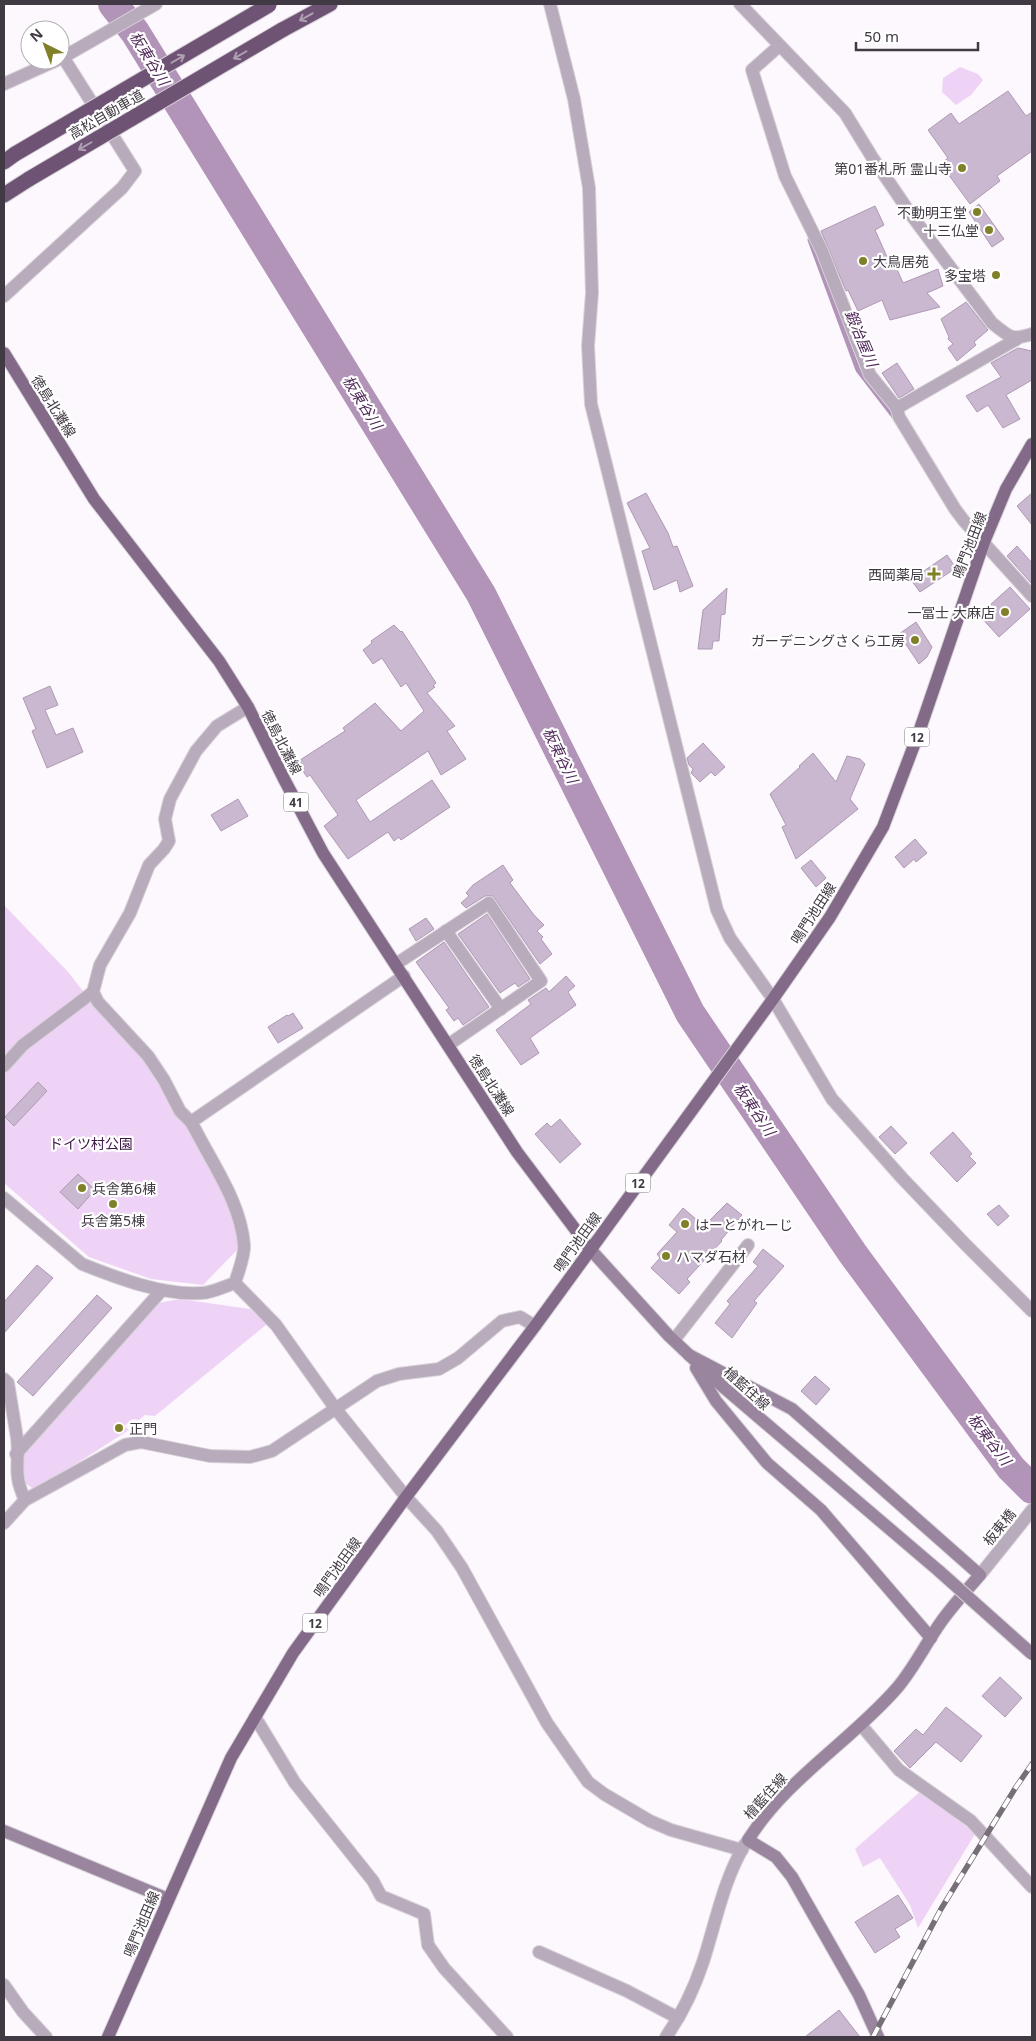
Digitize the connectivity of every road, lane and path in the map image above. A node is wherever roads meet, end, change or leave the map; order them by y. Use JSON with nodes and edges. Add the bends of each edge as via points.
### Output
{"nodes":[{"id":1,"x":156,"y":4,"type":"edge"},
{"id":2,"x":270,"y":4,"type":"edge"},
{"id":3,"x":330,"y":4,"type":"edge"},
{"id":4,"x":550,"y":4,"type":"edge"},
{"id":5,"x":740,"y":4,"type":"edge"},
{"id":6,"x":779,"y":46,"type":"junction"},
{"id":7,"x":70,"y":52,"type":"edge"},
{"id":8,"x":70,"y":69,"type":"edge"},
{"id":9,"x":34,"y":70,"type":"edge"},
{"id":10,"x":4,"y":84,"type":"edge"},
{"id":11,"x":9,"y":158,"type":"edge"},
{"id":12,"x":4,"y":195,"type":"edge"},
{"id":13,"x":4,"y":296,"type":"edge"},
{"id":14,"x":1032,"y":334,"type":"edge"},
{"id":15,"x":1017,"y":339,"type":"junction"},
{"id":16,"x":4,"y":353,"type":"edge"},
{"id":17,"x":897,"y":408,"type":"junction"},
{"id":18,"x":1032,"y":444,"type":"edge"},
{"id":19,"x":984,"y":542,"type":"junction"},
{"id":20,"x":1032,"y":596,"type":"edge"},
{"id":21,"x":248,"y":707,"type":"junction"},
{"id":22,"x":446,"y":931,"type":"junction"},
{"id":23,"x":396,"y":964,"type":"junction"},
{"id":24,"x":404,"y":976,"type":"junction"},
{"id":25,"x":94,"y":992,"type":"junction"},
{"id":26,"x":773,"y":999,"type":"junction"},
{"id":27,"x":501,"y":1009,"type":"junction"},
{"id":28,"x":448,"y":1045,"type":"junction"},
{"id":29,"x":4,"y":1066,"type":"edge"},
{"id":30,"x":191,"y":1122,"type":"junction"},
{"id":31,"x":4,"y":1198,"type":"edge"},
{"id":32,"x":748,"y":1245,"type":"dead end"},
{"id":33,"x":590,"y":1249,"type":"junction"},
{"id":34,"x":235,"y":1283,"type":"junction"},
{"id":35,"x":162,"y":1290,"type":"junction"},
{"id":36,"x":1032,"y":1311,"type":"edge"},
{"id":37,"x":535,"y":1326,"type":"junction"},
{"id":38,"x":674,"y":1340,"type":"junction"},
{"id":39,"x":689,"y":1355,"type":"junction"},
{"id":40,"x":4,"y":1378,"type":"edge"},
{"id":41,"x":335,"y":1408,"type":"junction"},
{"id":42,"x":16,"y":1454,"type":"junction"},
{"id":43,"x":406,"y":1497,"type":"junction"},
{"id":44,"x":25,"y":1500,"type":"junction"},
{"id":45,"x":1032,"y":1510,"type":"edge"},
{"id":46,"x":4,"y":1523,"type":"edge"},
{"id":47,"x":980,"y":1575,"type":"junction"},
{"id":48,"x":931,"y":1638,"type":"junction"},
{"id":49,"x":1032,"y":1654,"type":"edge"},
{"id":50,"x":255,"y":1717,"type":"junction"},
{"id":51,"x":861,"y":1725,"type":"junction"},
{"id":52,"x":4,"y":1831,"type":"edge"},
{"id":53,"x":745,"y":1845,"type":"junction"},
{"id":54,"x":1031,"y":1882,"type":"edge"},
{"id":55,"x":168,"y":1899,"type":"junction"},
{"id":56,"x":539,"y":1952,"type":"dead end"},
{"id":57,"x":4,"y":1985,"type":"edge"},
{"id":58,"x":678,"y":2018,"type":"junction"},
{"id":59,"x":46,"y":2037,"type":"edge"},
{"id":60,"x":108,"y":2037,"type":"edge"},
{"id":61,"x":506,"y":2037,"type":"edge"},
{"id":62,"x":666,"y":2037,"type":"edge"},
{"id":63,"x":878,"y":2037,"type":"edge"}],
"edges":[{"from":1,"to":7,"type":"street"},
{"from":11,"to":2,"type":"highway","name":"高松自動車道","one_way":true,"bridge":true},
{"from":3,"to":12,"type":"highway","name":"高松自動車道","one_way":true,"bridge":true},
{"from":4,"to":26,"type":"street","via":[[574,99],[589,188],[591,404],[716,910],[730,938]]},
{"from":5,"to":6,"type":"street"},
{"from":6,"to":15,"type":"street","via":[[845,113],[912,216],[992,323]]},
{"from":6,"to":17,"type":"street","via":[[752,70],[764,114],[785,176],[822,251],[870,375]]},
{"from":8,"to":13,"type":"street","via":[[135,171],[122,188]]},
{"from":9,"to":10,"type":"street"},
{"from":14,"to":15,"type":"street"},
{"from":15,"to":17,"type":"street"},
{"from":16,"to":21,"type":"main road","name":"徳島北灘線","number":"41","via":[[94,499],[219,660]]},
{"from":17,"to":19,"type":"street","via":[[899,417],[955,509]]},
{"from":18,"to":19,"type":"main road","name":"鳴門池田線","number":"12","via":[[1006,489]]},
{"from":19,"to":20,"type":"street"},
{"from":19,"to":26,"type":"main road","name":"鳴門池田線","number":"12","via":[[883,827],[830,917]]},
{"from":21,"to":23,"type":"main road","name":"徳島北灘線","number":"41","via":[[323,853]]},
{"from":21,"to":25,"type":"street","via":[[217,726],[196,751],[170,799],[165,819],[169,840],[149,864],[130,914],[100,965]]},
{"from":22,"to":23,"type":"street"},
{"from":22,"to":27,"type":"street"},
{"from":22,"to":27,"type":"street","via":[[489,903],[541,981]]},
{"from":23,"to":24,"type":"main road","name":"徳島北灘線","number":"41"},
{"from":24,"to":28,"type":"main road","name":"徳島北灘線","number":"41"},
{"from":24,"to":30,"type":"street"},
{"from":25,"to":29,"type":"street","via":[[23,1044]]},
{"from":25,"to":30,"type":"street","via":[[98,1002],[148,1056],[180,1110]]},
{"from":26,"to":33,"type":"main road","name":"鳴門池田線","number":"12"},
{"from":26,"to":36,"type":"street","via":[[832,1099],[934,1212]]},
{"from":27,"to":28,"type":"street"},
{"from":28,"to":33,"type":"main road","name":"徳島北灘線","number":"41","via":[[517,1152]]},
{"from":30,"to":34,"type":"street","via":[[238,1216],[245,1247]]},
{"from":31,"to":35,"type":"street","via":[[82,1264]]},
{"from":32,"to":38,"type":"street"},
{"from":33,"to":37,"type":"main road","name":"鳴門池田線","number":"12"},
{"from":33,"to":38,"type":"main road","name":"檜藍住線"},
{"from":34,"to":35,"type":"street","via":[[203,1293]]},
{"from":34,"to":41,"type":"street","via":[[276,1325]]},
{"from":35,"to":42,"type":"street"},
{"from":37,"to":41,"type":"street","via":[[520,1317],[502,1321],[458,1358],[439,1369],[400,1374],[377,1381]]},
{"from":37,"to":43,"type":"main road","name":"鳴門池田線","number":"12"},
{"from":38,"to":39,"type":"main road","name":"檜藍住線"},
{"from":39,"to":47,"type":"main road","via":[[792,1409]]},
{"from":39,"to":48,"type":"main road","via":[[716,1401],[767,1463],[822,1510]]},
{"from":39,"to":49,"type":"main road","name":"檜藍住線","bridge":true,"via":[[772,1431]]},
{"from":40,"to":42,"type":"street","via":[[8,1383]]},
{"from":41,"to":43,"type":"street"},
{"from":41,"to":44,"type":"street","via":[[272,1452],[250,1457],[210,1456],[141,1442],[125,1445]]},
{"from":42,"to":44,"type":"street","via":[[18,1485]]},
{"from":43,"to":50,"type":"main road","name":"鳴門池田線","number":"12","via":[[293,1653]]},
{"from":43,"to":53,"type":"street","via":[[462,1568],[547,1723],[588,1782],[650,1821],[671,1830]]},
{"from":44,"to":46,"type":"street"},
{"from":45,"to":47,"type":"street","name":"板東橋"},
{"from":47,"to":48,"type":"main road","name":"檜藍住線"},
{"from":48,"to":51,"type":"main road","name":"檜藍住線","via":[[898,1687]]},
{"from":50,"to":55,"type":"main road","name":"鳴門池田線","number":"12","via":[[231,1758]]},
{"from":50,"to":61,"type":"street","via":[[295,1783],[373,1881],[381,1896],[424,1914],[428,1945],[444,1968]]},
{"from":51,"to":53,"type":"main road","name":"檜藍住線","via":[[788,1791],[762,1819]]},
{"from":51,"to":54,"type":"street","via":[[899,1770],[971,1821]]},
{"from":52,"to":55,"type":"main road"},
{"from":53,"to":58,"type":"street","via":[[726,1884],[703,1962]]},
{"from":53,"to":63,"type":"main road","name":"檜藍住線","via":[[776,1857],[792,1877],[859,1995]]},
{"from":55,"to":60,"type":"main road","name":"鳴門池田線","number":"12"},
{"from":56,"to":58,"type":"street","via":[[627,1991]]},
{"from":57,"to":59,"type":"street"},
{"from":58,"to":62,"type":"street"}]}
